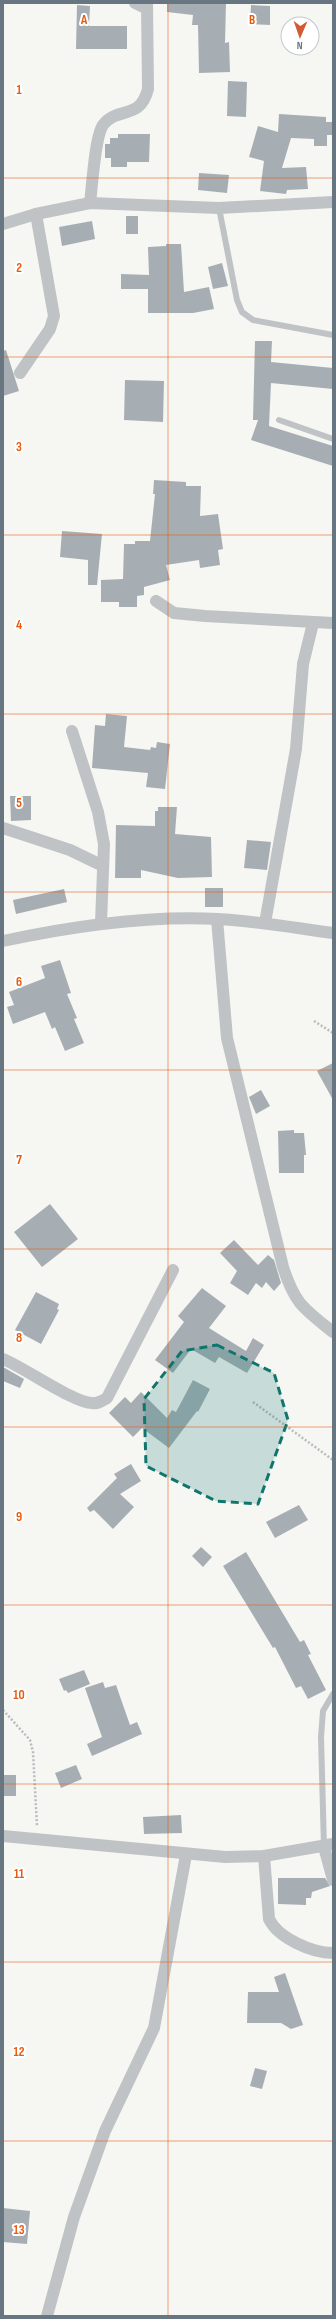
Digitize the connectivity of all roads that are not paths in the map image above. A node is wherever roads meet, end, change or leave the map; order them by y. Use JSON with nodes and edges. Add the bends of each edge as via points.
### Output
{"nodes":[{"id":1,"x":135,"y":3,"type":"edge"},
{"id":2,"x":147,"y":6,"type":"edge"},
{"id":3,"x":333,"y":202,"type":"edge"},
{"id":4,"x":90,"y":203,"type":"junction"},
{"id":5,"x":220,"y":208,"type":"junction"},
{"id":6,"x":36,"y":214,"type":"junction"},
{"id":7,"x":3,"y":224,"type":"edge"},
{"id":8,"x":333,"y":335,"type":"edge"},
{"id":9,"x":20,"y":373,"type":"dead end"},
{"id":10,"x":279,"y":420,"type":"dead end"},
{"id":11,"x":333,"y":439,"type":"edge"},
{"id":12,"x":156,"y":601,"type":"dead end"},
{"id":13,"x":313,"y":623,"type":"junction"},
{"id":14,"x":333,"y":623,"type":"edge"},
{"id":15,"x":72,"y":731,"type":"dead end"},
{"id":16,"x":3,"y":828,"type":"edge"},
{"id":17,"x":103,"y":866,"type":"junction"},
{"id":18,"x":217,"y":919,"type":"junction"},
{"id":19,"x":101,"y":923,"type":"junction"},
{"id":20,"x":265,"y":923,"type":"junction"},
{"id":21,"x":333,"y":933,"type":"edge"},
{"id":22,"x":3,"y":941,"type":"edge"},
{"id":23,"x":173,"y":1270,"type":"dead end"},
{"id":24,"x":333,"y":1332,"type":"edge"},
{"id":25,"x":3,"y":1359,"type":"edge"},
{"id":26,"x":333,"y":1694,"type":"edge"},
{"id":27,"x":3,"y":1836,"type":"edge"},
{"id":28,"x":328,"y":1845,"type":"edge"},
{"id":29,"x":186,"y":1855,"type":"junction"},
{"id":30,"x":264,"y":1856,"type":"junction"},
{"id":31,"x":333,"y":1880,"type":"edge"},
{"id":32,"x":333,"y":1952,"type":"edge"},
{"id":33,"x":47,"y":2316,"type":"edge"}],
"edges":[{"from":1,"to":2,"type":"street"},
{"from":2,"to":4,"type":"street","via":[[148,89],[145,100],[139,108],[113,117],[103,125],[98,137]]},
{"from":3,"to":5,"type":"street"},
{"from":4,"to":5,"type":"street"},
{"from":4,"to":6,"type":"street"},
{"from":5,"to":8,"type":"lane","via":[[237,300],[242,312],[253,320]]},
{"from":6,"to":7,"type":"street"},
{"from":6,"to":9,"type":"street","via":[[54,316],[50,329]]},
{"from":10,"to":11,"type":"lane"},
{"from":12,"to":13,"type":"street","via":[[174,613]]},
{"from":13,"to":14,"type":"street"},
{"from":13,"to":20,"type":"street","via":[[303,664],[296,749]]},
{"from":15,"to":17,"type":"street","via":[[98,812],[104,844]]},
{"from":16,"to":17,"type":"street","via":[[70,850]]},
{"from":17,"to":19,"type":"street"},
{"from":18,"to":19,"type":"street"},
{"from":18,"to":20,"type":"street"},
{"from":18,"to":24,"type":"street","via":[[227,1038],[283,1267],[296,1298]]},
{"from":19,"to":22,"type":"street"},
{"from":20,"to":21,"type":"street"},
{"from":23,"to":25,"type":"street","via":[[106,1398],[101,1402],[88,1403]]},
{"from":26,"to":28,"type":"lane","via":[[322,1711]]},
{"from":27,"to":29,"type":"street"},
{"from":28,"to":30,"type":"street"},
{"from":28,"to":31,"type":"street"},
{"from":29,"to":30,"type":"street"},
{"from":29,"to":33,"type":"street","via":[[154,2028],[105,2131],[74,2217]]},
{"from":30,"to":32,"type":"street","via":[[269,1919],[273,1927],[316,1951]]}]}
